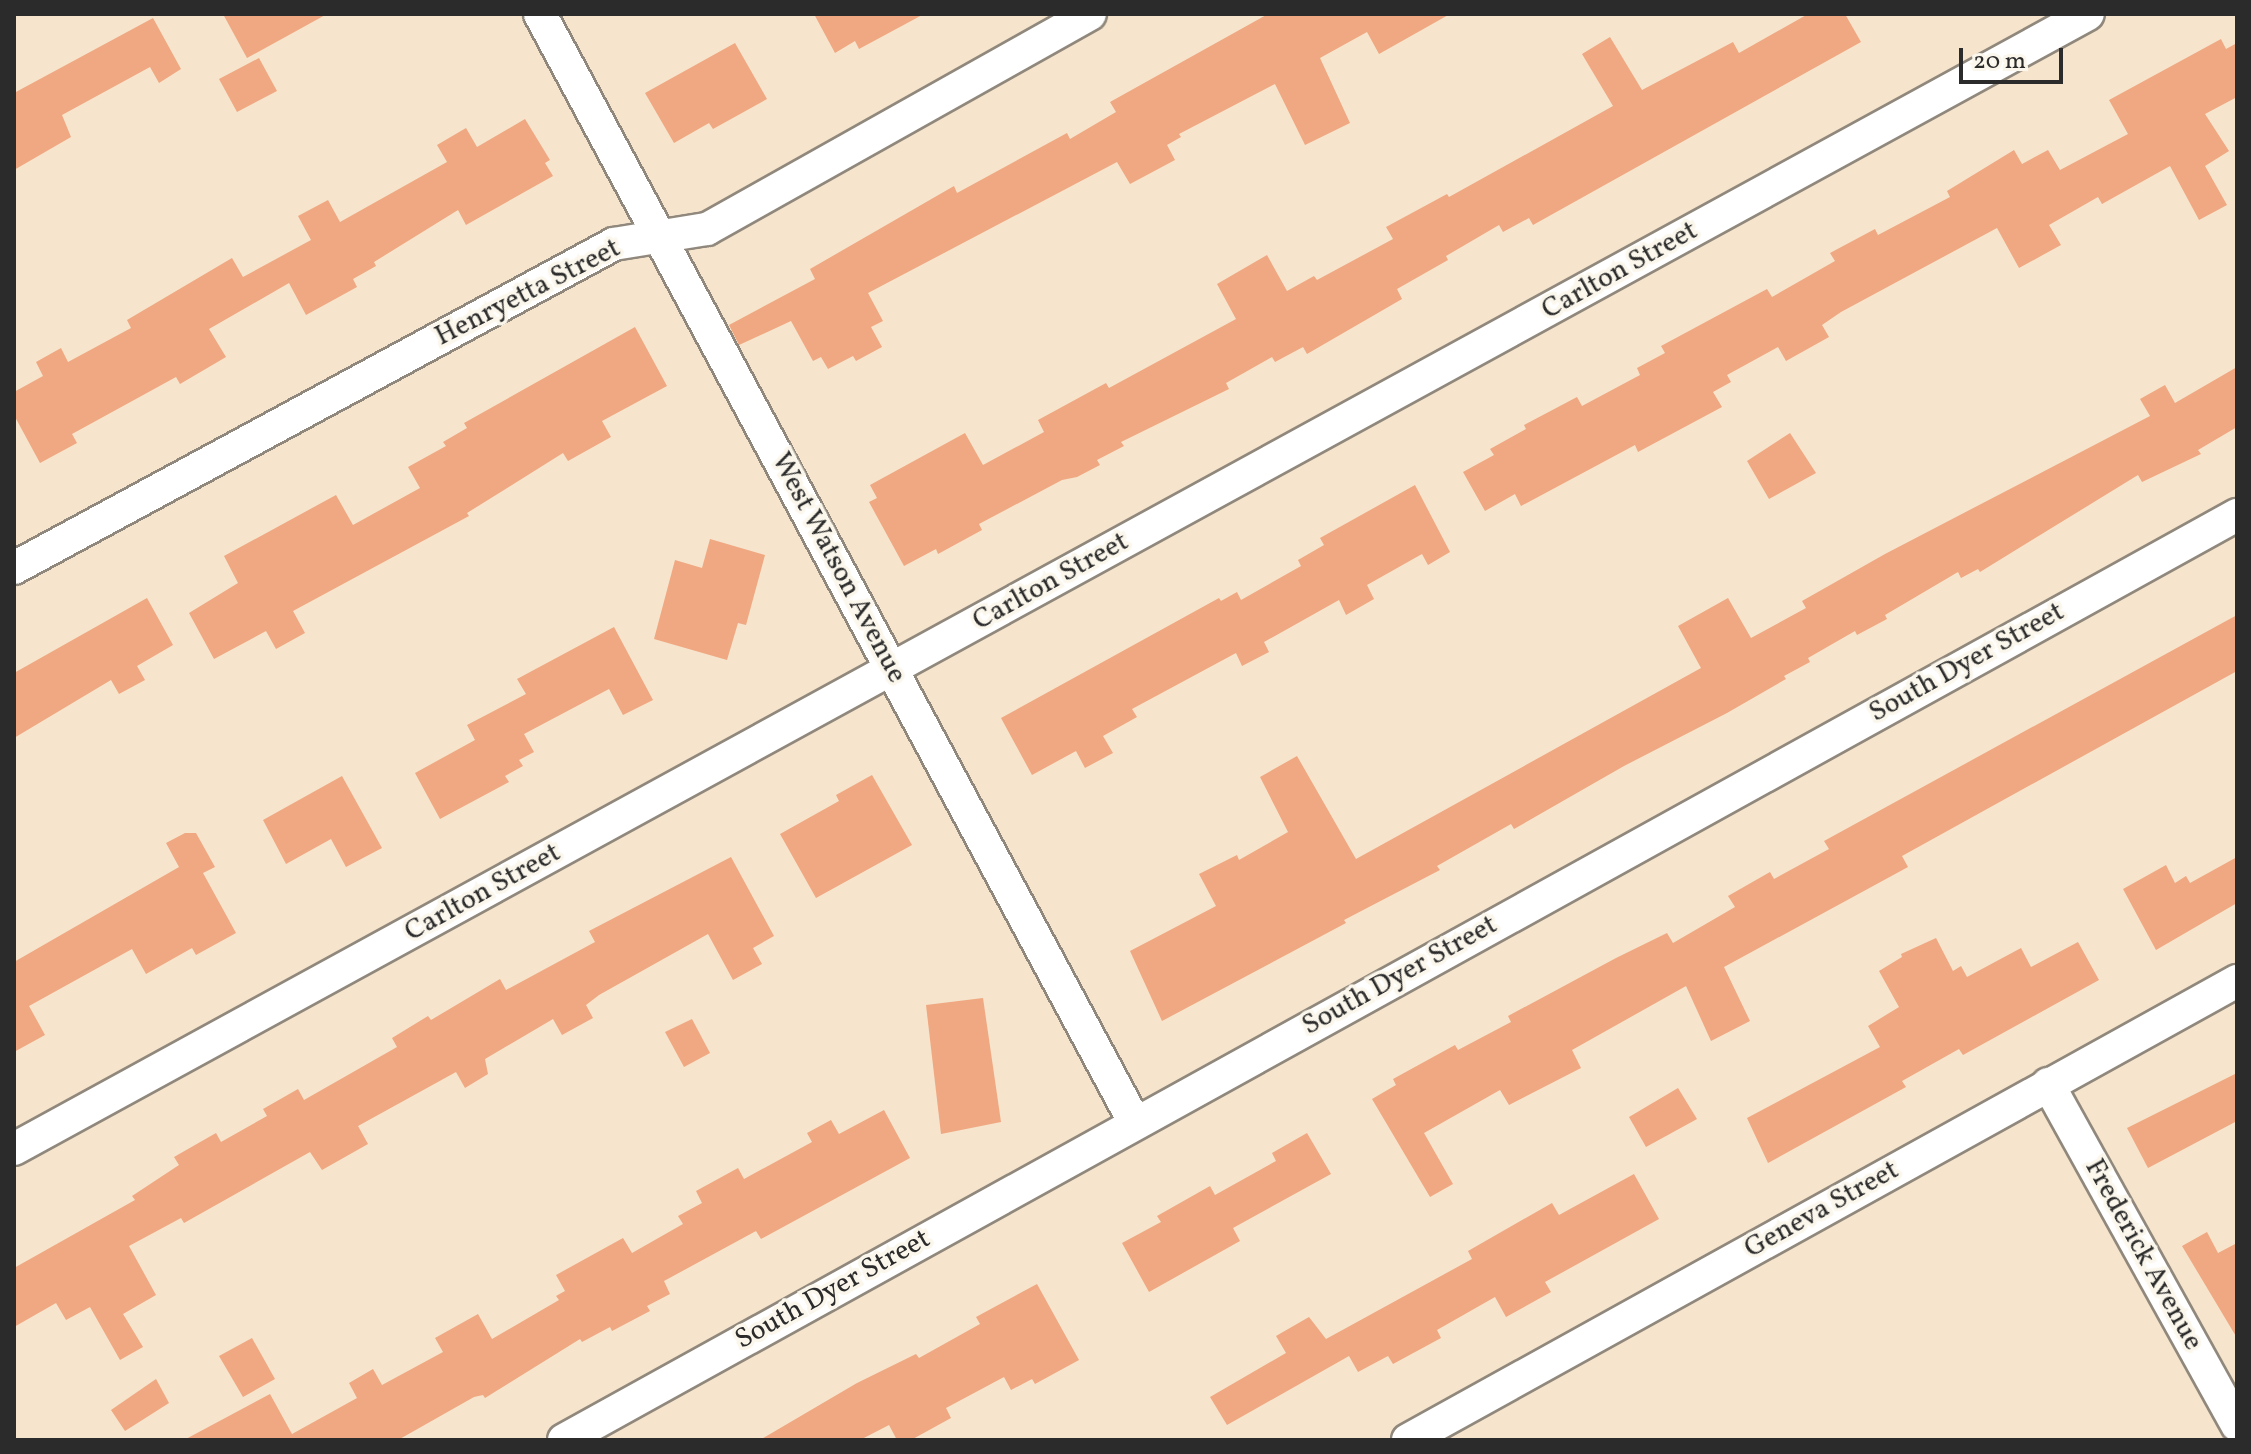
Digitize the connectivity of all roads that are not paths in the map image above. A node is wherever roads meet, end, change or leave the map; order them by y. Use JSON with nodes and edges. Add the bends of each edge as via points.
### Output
{"nodes":[{"id":1,"x":540,"y":14,"type":"edge"},
{"id":2,"x":1090,"y":14,"type":"edge"},
{"id":3,"x":2088,"y":14,"type":"edge"},
{"id":4,"x":659,"y":237,"type":"junction"},
{"id":5,"x":2237,"y":515,"type":"edge"},
{"id":6,"x":14,"y":568,"type":"edge"},
{"id":7,"x":893,"y":669,"type":"junction"},
{"id":8,"x":2237,"y":981,"type":"edge"},
{"id":9,"x":2048,"y":1084,"type":"junction"},
{"id":10,"x":1135,"y":1123,"type":"junction"},
{"id":11,"x":14,"y":1149,"type":"edge"},
{"id":12,"x":2237,"y":1425,"type":"edge"},
{"id":13,"x":564,"y":1440,"type":"edge"},
{"id":14,"x":1408,"y":1440,"type":"edge"}],
"edges":[{"from":1,"to":4,"type":"street","name":"West Watson Avenue"},
{"from":2,"to":4,"type":"street","name":"Henryetta Street","via":[[707,229]]},
{"from":3,"to":7,"type":"street","name":"Carlton Street"},
{"from":4,"to":6,"type":"street","name":"Henryetta Street","via":[[614,244]]},
{"from":4,"to":7,"type":"street","name":"West Watson Avenue"},
{"from":5,"to":10,"type":"street","name":"South Dyer Street"},
{"from":7,"to":10,"type":"street","name":"West Watson Avenue"},
{"from":7,"to":11,"type":"street","name":"Carlton Street"},
{"from":8,"to":9,"type":"street","name":"Geneva Street"},
{"from":9,"to":12,"type":"street","name":"Frederick Avenue"},
{"from":9,"to":14,"type":"street","name":"Geneva Street"},
{"from":10,"to":13,"type":"street","name":"South Dyer Street"}]}
